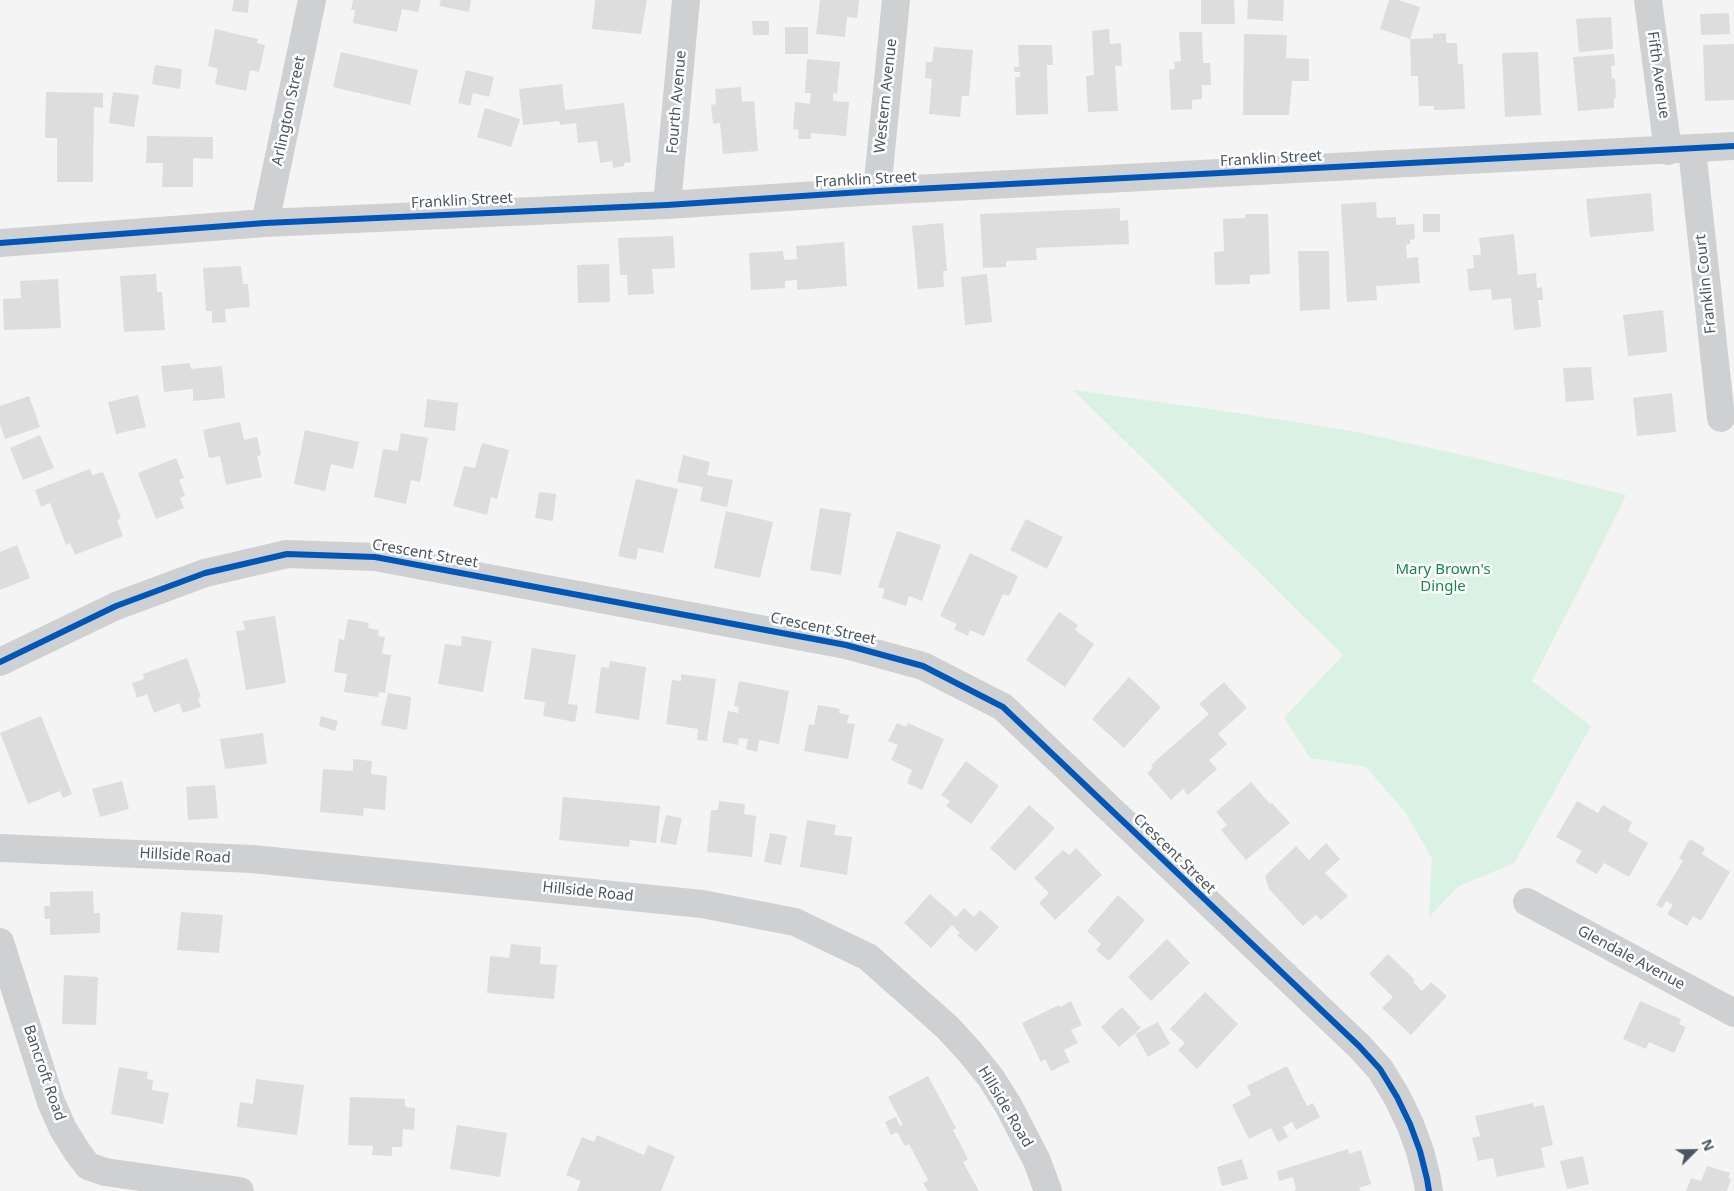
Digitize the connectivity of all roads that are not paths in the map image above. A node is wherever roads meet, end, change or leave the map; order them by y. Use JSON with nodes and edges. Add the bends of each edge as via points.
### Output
{"nodes":[{"id":1,"x":312,"y":0,"type":"edge"},
{"id":2,"x":686,"y":0,"type":"edge"},
{"id":3,"x":896,"y":0,"type":"edge"},
{"id":4,"x":1648,"y":0,"type":"edge"},
{"id":5,"x":1734,"y":146,"type":"edge"},
{"id":6,"x":1680,"y":150,"type":"junction"},
{"id":7,"x":877,"y":191,"type":"junction"},
{"id":8,"x":667,"y":204,"type":"junction"},
{"id":9,"x":265,"y":223,"type":"junction"},
{"id":10,"x":0,"y":242,"type":"edge"},
{"id":11,"x":1721,"y":418,"type":"dead end"},
{"id":12,"x":0,"y":662,"type":"edge"},
{"id":13,"x":0,"y":848,"type":"edge"},
{"id":14,"x":1527,"y":902,"type":"dead end"},
{"id":15,"x":0,"y":942,"type":"edge"},
{"id":16,"x":1734,"y":1013,"type":"edge"},
{"id":17,"x":240,"y":1191,"type":"edge"},
{"id":18,"x":1048,"y":1191,"type":"edge"},
{"id":19,"x":1429,"y":1191,"type":"edge"}],
"edges":[{"from":1,"to":9,"type":"street","name":"Arlington Street"},
{"from":2,"to":8,"type":"street","name":"Fourth Avenue"},
{"from":3,"to":7,"type":"street","name":"Western Avenue"},
{"from":4,"to":6,"type":"street","name":"Fifth Avenue"},
{"from":5,"to":6,"type":"street","name":"Franklin Street"},
{"from":6,"to":7,"type":"street","name":"Franklin Street"},
{"from":6,"to":11,"type":"street","name":"Franklin Court"},
{"from":7,"to":8,"type":"street","name":"Franklin Street"},
{"from":8,"to":9,"type":"street","name":"Franklin Street"},
{"from":9,"to":10,"type":"street","name":"Franklin Street"},
{"from":12,"to":19,"type":"street","name":"Crescent Street","via":[[116,606],[205,573],[287,554],[374,557],[846,645],[923,666],[1003,708],[1359,1046],[1380,1069],[1397,1097],[1420,1151]]},
{"from":13,"to":18,"type":"street","name":"Hillside Road","via":[[252,859],[702,904],[795,922],[868,957],[948,1027],[991,1078],[1008,1105],[1037,1161]]},
{"from":14,"to":16,"type":"street","name":"Glendale Avenue"},
{"from":15,"to":17,"type":"street","name":"Bancroft Road","via":[[51,1102],[63,1129],[88,1166],[105,1172]]}]}
